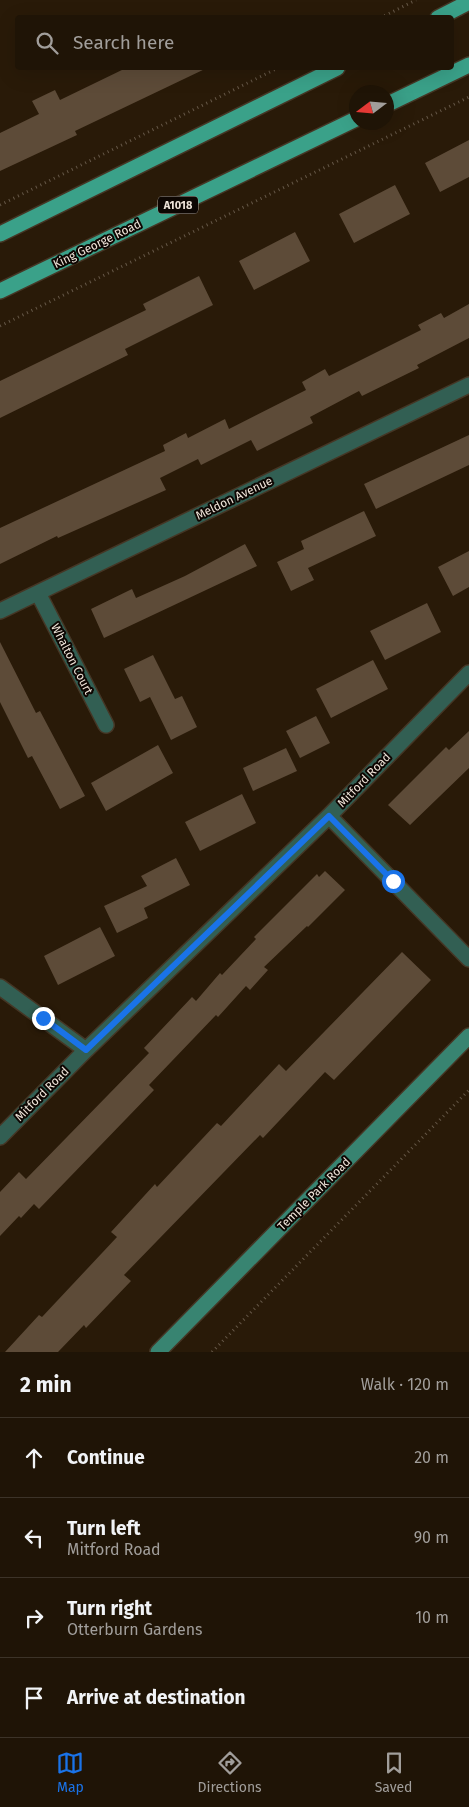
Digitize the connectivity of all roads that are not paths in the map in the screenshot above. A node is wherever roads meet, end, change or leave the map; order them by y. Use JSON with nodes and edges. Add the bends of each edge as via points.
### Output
{"nodes":[{"id":1,"x":469,"y":2,"type":"edge"},
{"id":2,"x":444,"y":15,"type":"edge"},
{"id":3,"x":469,"y":65,"type":"edge"},
{"id":4,"x":333,"y":70,"type":"edge"},
{"id":5,"x":394,"y":101,"type":"edge"},
{"id":6,"x":349,"y":122,"type":"edge"},
{"id":7,"x":0,"y":234,"type":"edge"},
{"id":8,"x":0,"y":291,"type":"edge"},
{"id":9,"x":469,"y":385,"type":"edge"},
{"id":10,"x":38,"y":592,"type":"junction"},
{"id":11,"x":0,"y":611,"type":"edge"},
{"id":12,"x":469,"y":673,"type":"edge"},
{"id":13,"x":106,"y":725,"type":"dead end"},
{"id":14,"x":329,"y":816,"type":"junction"},
{"id":15,"x":469,"y":959,"type":"edge"},
{"id":16,"x":0,"y":987,"type":"edge"},
{"id":17,"x":469,"y":1036,"type":"edge"},
{"id":18,"x":86,"y":1050,"type":"junction"},
{"id":19,"x":0,"y":1136,"type":"edge"},
{"id":20,"x":158,"y":1352,"type":"edge"}],
"edges":[{"from":1,"to":2,"type":"main road"},
{"from":3,"to":5,"type":"main road"},
{"from":4,"to":7,"type":"main road"},
{"from":6,"to":8,"type":"main road","name":"King George Road","number":"A1018"},
{"from":9,"to":10,"type":"street","name":"Meldon Avenue"},
{"from":10,"to":11,"type":"street","name":"Meldon Avenue"},
{"from":10,"to":13,"type":"street","name":"Whalton Court"},
{"from":12,"to":14,"type":"street","name":"Mitford Road"},
{"from":14,"to":15,"type":"street"},
{"from":14,"to":18,"type":"street","name":"Mitford Road"},
{"from":16,"to":18,"type":"street"},
{"from":17,"to":20,"type":"street","name":"Temple Park Road"},
{"from":18,"to":19,"type":"street","name":"Mitford Road"}]}
